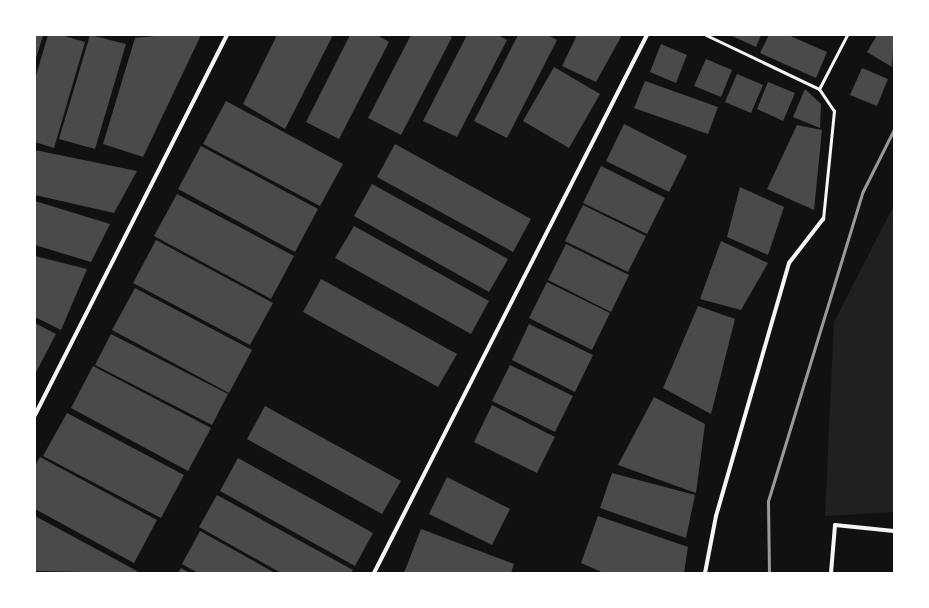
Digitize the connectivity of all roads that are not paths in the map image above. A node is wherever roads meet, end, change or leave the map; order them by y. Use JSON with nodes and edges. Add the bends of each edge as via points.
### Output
{"nodes":[{"id":1,"x":227,"y":35,"type":"edge"},
{"id":2,"x":647,"y":35,"type":"edge"},
{"id":3,"x":706,"y":35,"type":"edge"},
{"id":4,"x":847,"y":35,"type":"edge"},
{"id":5,"x":819,"y":89,"type":"junction"},
{"id":6,"x":823,"y":219,"type":"joint"},
{"id":7,"x":35,"y":415,"type":"edge"},
{"id":8,"x":894,"y":531,"type":"edge"},
{"id":9,"x":374,"y":573,"type":"edge"},
{"id":10,"x":705,"y":573,"type":"edge"},
{"id":11,"x":831,"y":573,"type":"edge"}],
"edges":[{"from":1,"to":7,"type":"street"},
{"from":2,"to":9,"type":"street"},
{"from":3,"to":5,"type":"lane"},
{"from":4,"to":5,"type":"lane"},
{"from":5,"to":6,"type":"lane","via":[[834,111]]},
{"from":6,"to":10,"type":"street","via":[[789,263],[716,516]]},
{"from":8,"to":11,"type":"street","via":[[835,525]]}]}
